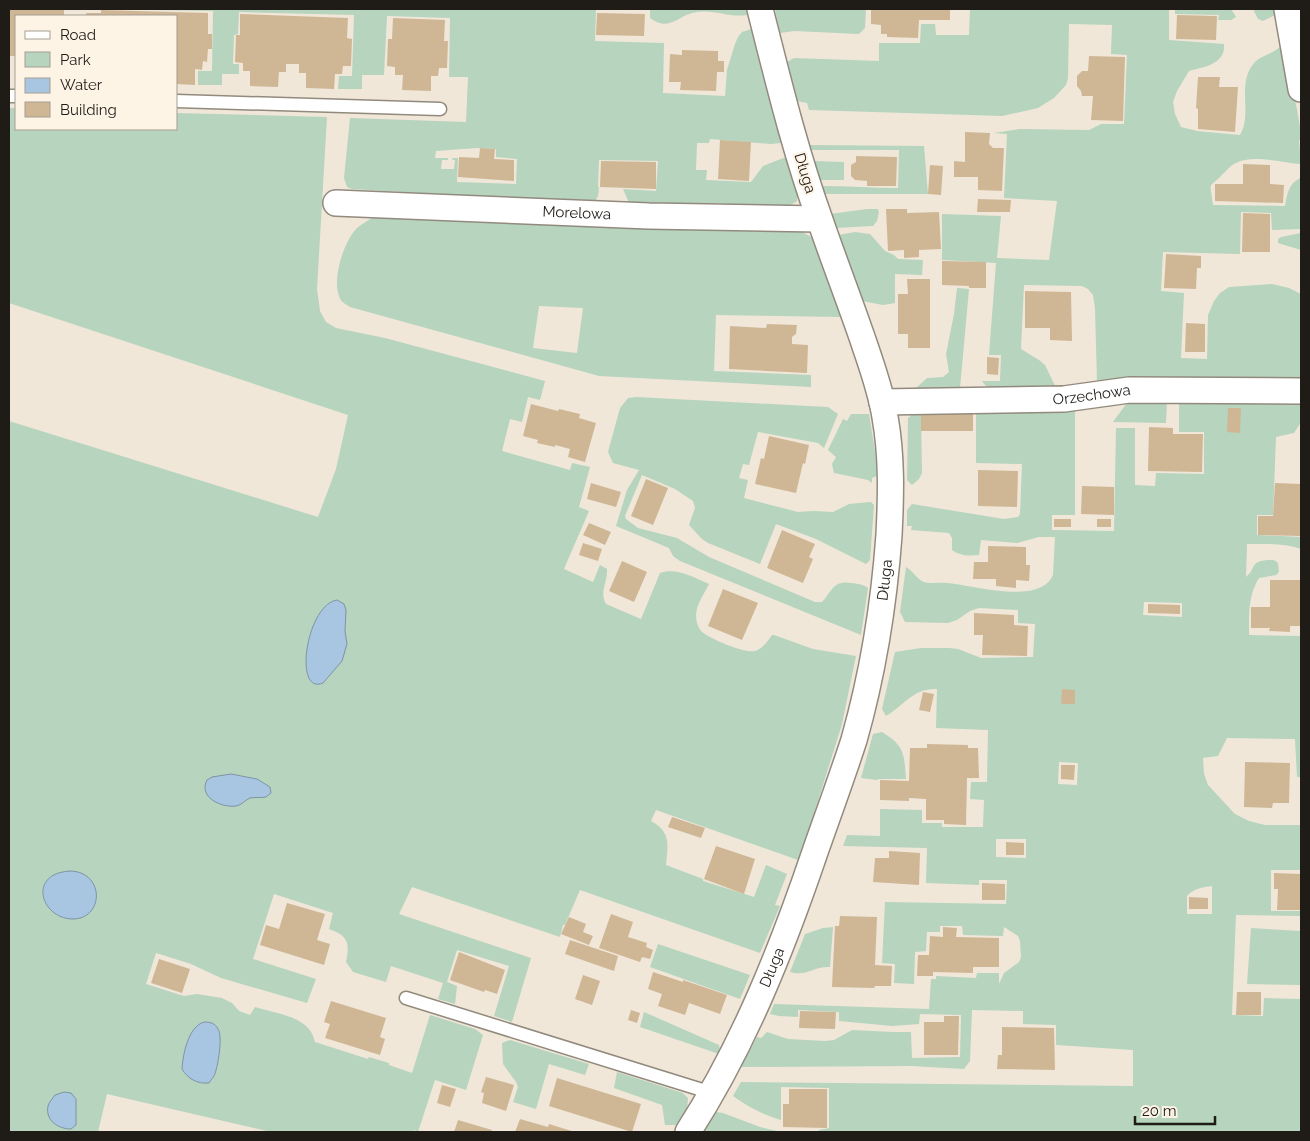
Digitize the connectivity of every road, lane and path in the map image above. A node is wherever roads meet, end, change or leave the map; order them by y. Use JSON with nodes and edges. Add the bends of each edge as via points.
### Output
{"nodes":[{"id":1,"x":760,"y":9,"type":"edge"},
{"id":2,"x":1287,"y":9,"type":"edge"},
{"id":3,"x":1301,"y":89,"type":"edge"},
{"id":4,"x":178,"y":101,"type":"edge"},
{"id":5,"x":440,"y":109,"type":"dead end"},
{"id":6,"x":336,"y":203,"type":"dead end"},
{"id":7,"x":819,"y":219,"type":"junction"},
{"id":8,"x":1301,"y":391,"type":"edge"},
{"id":9,"x":882,"y":402,"type":"junction"},
{"id":10,"x":406,"y":998,"type":"dead end"},
{"id":11,"x":712,"y":1093,"type":"junction"},
{"id":12,"x":688,"y":1132,"type":"edge"}],
"edges":[{"from":1,"to":7,"type":"street","name":"Długa"},
{"from":2,"to":3,"type":"street"},
{"from":4,"to":5,"type":"lane","via":[[335,112]]},
{"from":6,"to":7,"type":"street","name":"Morelowa","via":[[649,216]]},
{"from":7,"to":9,"type":"street","name":"Długa"},
{"from":8,"to":9,"type":"street","name":"Orzechowa","via":[[1129,390],[1064,399]]},
{"from":9,"to":11,"type":"street","name":"Długa","via":[[891,483],[887,564],[878,634],[862,705],[842,776],[771,972],[735,1053]]},
{"from":10,"to":11,"type":"lane"},
{"from":11,"to":12,"type":"street","name":"Długa"}]}
